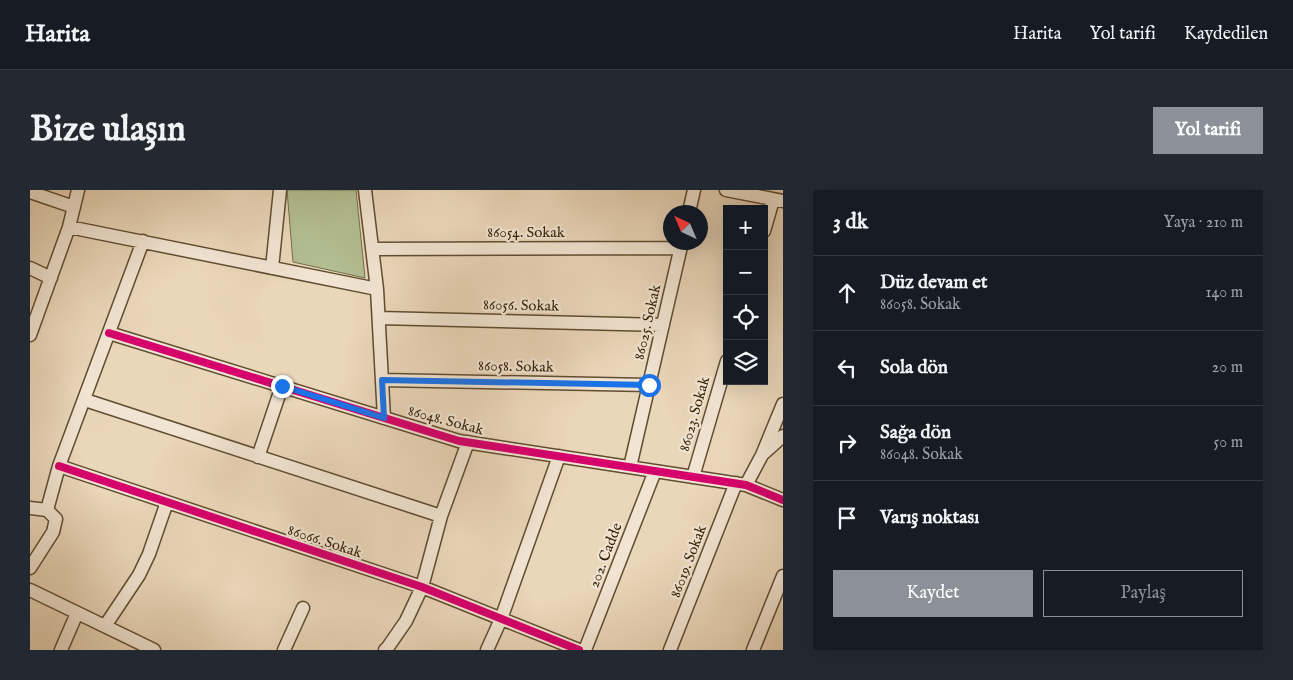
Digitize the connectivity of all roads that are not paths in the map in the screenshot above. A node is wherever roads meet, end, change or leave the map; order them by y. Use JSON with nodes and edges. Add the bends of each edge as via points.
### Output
{"nodes":[{"id":1,"x":78,"y":190,"type":"edge"},
{"id":2,"x":280,"y":190,"type":"edge"},
{"id":3,"x":365,"y":190,"type":"edge"},
{"id":4,"x":694,"y":190,"type":"edge"},
{"id":5,"x":726,"y":190,"type":"edge"},
{"id":6,"x":30,"y":192,"type":"edge"},
{"id":7,"x":778,"y":200,"type":"edge"},
{"id":8,"x":691,"y":205,"type":"edge"},
{"id":9,"x":74,"y":207,"type":"junction"},
{"id":10,"x":768,"y":222,"type":"edge"},
{"id":11,"x":69,"y":226,"type":"junction"},
{"id":12,"x":143,"y":242,"type":"junction"},
{"id":13,"x":663,"y":245,"type":"edge"},
{"id":14,"x":372,"y":249,"type":"junction"},
{"id":15,"x":680,"y":250,"type":"edge"},
{"id":16,"x":30,"y":268,"type":"edge"},
{"id":17,"x":272,"y":268,"type":"junction"},
{"id":18,"x":51,"y":278,"type":"junction"},
{"id":19,"x":377,"y":289,"type":"junction"},
{"id":20,"x":379,"y":318,"type":"junction"},
{"id":21,"x":663,"y":325,"type":"junction"},
{"id":22,"x":109,"y":333,"type":"junction"},
{"id":23,"x":30,"y":335,"type":"edge"},
{"id":24,"x":723,"y":375,"type":"edge"},
{"id":25,"x":382,"y":380,"type":"junction"},
{"id":26,"x":649,"y":385,"type":"junction"},
{"id":27,"x":282,"y":386,"type":"junction"},
{"id":28,"x":85,"y":400,"type":"junction"},
{"id":29,"x":783,"y":404,"type":"edge"},
{"id":30,"x":384,"y":418,"type":"junction"},
{"id":31,"x":783,"y":436,"type":"edge"},
{"id":32,"x":468,"y":442,"type":"junction"},
{"id":33,"x":762,"y":455,"type":"junction"},
{"id":34,"x":559,"y":456,"type":"junction"},
{"id":35,"x":258,"y":457,"type":"junction"},
{"id":36,"x":59,"y":466,"type":"junction"},
{"id":37,"x":630,"y":467,"type":"junction"},
{"id":38,"x":654,"y":471,"type":"junction"},
{"id":39,"x":693,"y":477,"type":"junction"},
{"id":40,"x":741,"y":484,"type":"junction"},
{"id":41,"x":783,"y":500,"type":"edge"},
{"id":42,"x":166,"y":502,"type":"junction"},
{"id":43,"x":30,"y":508,"type":"edge"},
{"id":44,"x":47,"y":510,"type":"junction"},
{"id":45,"x":441,"y":516,"type":"junction"},
{"id":46,"x":30,"y":568,"type":"edge"},
{"id":47,"x":783,"y":576,"type":"edge"},
{"id":48,"x":422,"y":587,"type":"junction"},
{"id":49,"x":30,"y":590,"type":"edge"},
{"id":50,"x":303,"y":608,"type":"dead end"},
{"id":51,"x":77,"y":612,"type":"junction"},
{"id":52,"x":501,"y":619,"type":"junction"},
{"id":53,"x":105,"y":626,"type":"junction"},
{"id":54,"x":60,"y":650,"type":"edge"},
{"id":55,"x":154,"y":650,"type":"edge"},
{"id":56,"x":284,"y":650,"type":"edge"},
{"id":57,"x":385,"y":650,"type":"edge"},
{"id":58,"x":487,"y":650,"type":"edge"},
{"id":59,"x":579,"y":650,"type":"edge"},
{"id":60,"x":585,"y":650,"type":"edge"},
{"id":61,"x":670,"y":650,"type":"edge"},
{"id":62,"x":753,"y":650,"type":"edge"}],
"edges":[{"from":1,"to":9,"type":"street"},
{"from":2,"to":17,"type":"street"},
{"from":3,"to":14,"type":"street"},
{"from":4,"to":8,"type":"street"},
{"from":5,"to":7,"type":"street"},
{"from":6,"to":9,"type":"street"},
{"from":7,"to":10,"type":"street"},
{"from":9,"to":11,"type":"street"},
{"from":11,"to":12,"type":"street"},
{"from":11,"to":18,"type":"street"},
{"from":12,"to":17,"type":"street"},
{"from":12,"to":22,"type":"street"},
{"from":13,"to":14,"type":"street","name":"86054. Sokak"},
{"from":14,"to":19,"type":"street"},
{"from":15,"to":21,"type":"street","name":"86025. Sokak"},
{"from":16,"to":18,"type":"street"},
{"from":17,"to":19,"type":"street"},
{"from":18,"to":23,"type":"street"},
{"from":19,"to":20,"type":"street"},
{"from":20,"to":21,"type":"street","name":"86056. Sokak"},
{"from":20,"to":25,"type":"street"},
{"from":21,"to":26,"type":"street","name":"86025. Sokak"},
{"from":22,"to":27,"type":"street","name":"86048. Sokak"},
{"from":22,"to":28,"type":"street"},
{"from":24,"to":39,"type":"street","name":"86023. Sokak"},
{"from":25,"to":26,"type":"street","name":"86058. Sokak"},
{"from":25,"to":30,"type":"street"},
{"from":26,"to":37,"type":"street","name":"86025. Sokak"},
{"from":27,"to":30,"type":"street","name":"86048. Sokak"},
{"from":27,"to":35,"type":"street"},
{"from":28,"to":35,"type":"street"},
{"from":28,"to":36,"type":"street"},
{"from":29,"to":33,"type":"street","name":"86019. Sokak"},
{"from":30,"to":32,"type":"street","name":"86048. Sokak"},
{"from":31,"to":33,"type":"street","name":"86019. Sokak"},
{"from":32,"to":34,"type":"street","name":"86048. Sokak"},
{"from":32,"to":45,"type":"street"},
{"from":33,"to":40,"type":"street","name":"86019. Sokak"},
{"from":34,"to":37,"type":"street","name":"86048. Sokak"},
{"from":34,"to":52,"type":"street"},
{"from":35,"to":45,"type":"street"},
{"from":36,"to":42,"type":"street","name":"86066. Sokak"},
{"from":36,"to":44,"type":"street"},
{"from":37,"to":38,"type":"street","name":"86048. Sokak"},
{"from":38,"to":39,"type":"street","name":"86048. Sokak"},
{"from":38,"to":60,"type":"street","name":"202. Cadde"},
{"from":39,"to":40,"type":"street","name":"86048. Sokak"},
{"from":40,"to":41,"type":"street","name":"86048. Sokak"},
{"from":40,"to":61,"type":"street","name":"86019. Sokak"},
{"from":42,"to":48,"type":"street","name":"86066. Sokak"},
{"from":42,"to":53,"type":"street","via":[[139,575]]},
{"from":43,"to":44,"type":"street"},
{"from":44,"to":46,"type":"street","via":[[56,519],[53,532]]},
{"from":45,"to":48,"type":"street"},
{"from":47,"to":62,"type":"street"},
{"from":48,"to":52,"type":"street","name":"86066. Sokak"},
{"from":48,"to":57,"type":"street","via":[[406,622]]},
{"from":49,"to":51,"type":"street"},
{"from":50,"to":56,"type":"street"},
{"from":51,"to":53,"type":"street"},
{"from":51,"to":54,"type":"street"},
{"from":52,"to":58,"type":"street"},
{"from":52,"to":59,"type":"street","name":"86066. Sokak"},
{"from":53,"to":55,"type":"street"}]}
